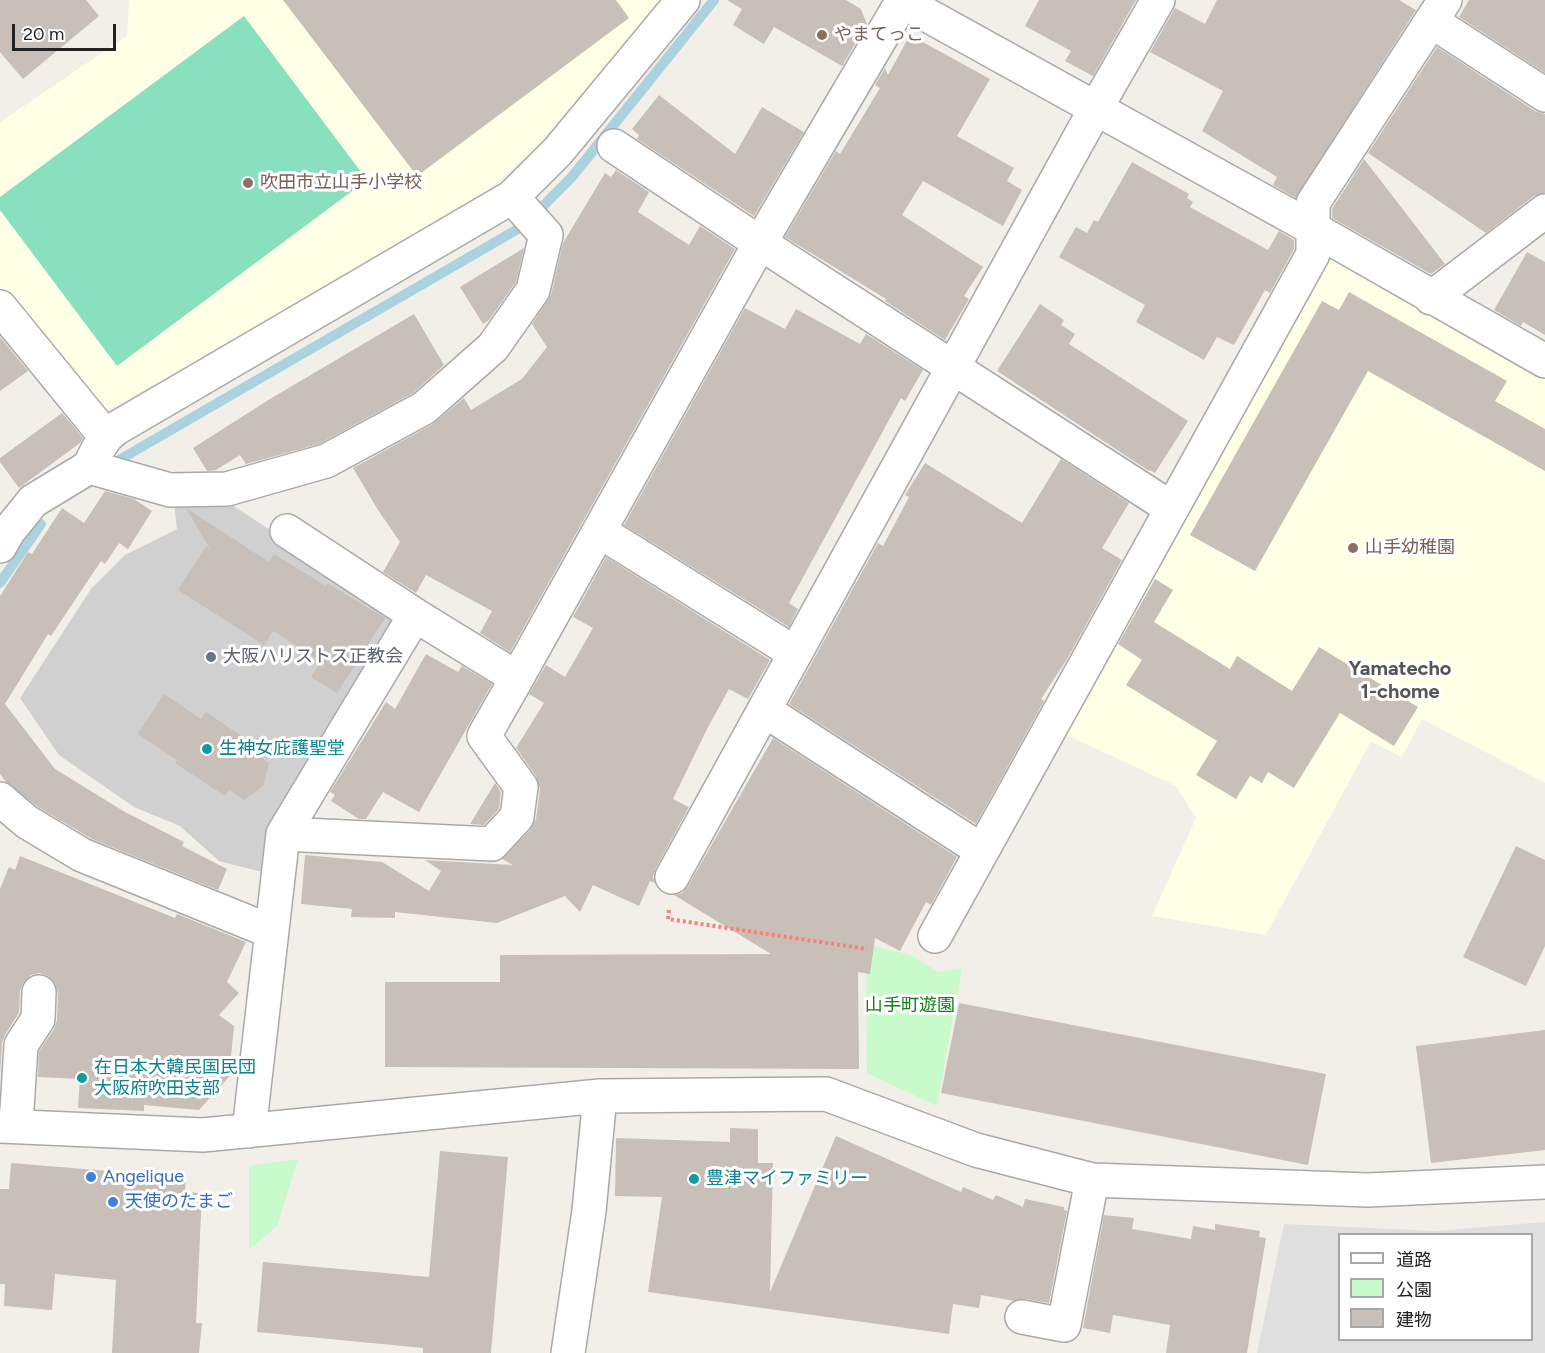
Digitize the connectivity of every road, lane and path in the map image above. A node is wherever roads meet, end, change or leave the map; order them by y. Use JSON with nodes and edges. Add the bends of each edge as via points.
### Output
{"nodes":[{"id":1,"x":683,"y":0,"type":"edge"},
{"id":2,"x":902,"y":0,"type":"edge"},
{"id":3,"x":1158,"y":0,"type":"edge"},
{"id":4,"x":1438,"y":11,"type":"edge"},
{"id":5,"x":1545,"y":95,"type":"edge"},
{"id":6,"x":1096,"y":108,"type":"junction"},
{"id":7,"x":614,"y":146,"type":"dead end"},
{"id":8,"x":524,"y":211,"type":"junction"},
{"id":9,"x":1545,"y":211,"type":"edge"},
{"id":10,"x":1312,"y":228,"type":"junction"},
{"id":11,"x":760,"y":243,"type":"junction"},
{"id":12,"x":1431,"y":298,"type":"junction"},
{"id":13,"x":0,"y":307,"type":"edge"},
{"id":14,"x":1545,"y":361,"type":"edge"},
{"id":15,"x":953,"y":368,"type":"junction"},
{"id":16,"x":106,"y":437,"type":"junction"},
{"id":17,"x":89,"y":467,"type":"junction"},
{"id":18,"x":1171,"y":508,"type":"junction"},
{"id":19,"x":287,"y":531,"type":"dead end"},
{"id":20,"x":599,"y":531,"type":"junction"},
{"id":21,"x":0,"y":546,"type":"edge"},
{"id":22,"x":415,"y":615,"type":"junction"},
{"id":23,"x":795,"y":653,"type":"junction"},
{"id":24,"x":517,"y":678,"type":"junction"},
{"id":25,"x":764,"y":710,"type":"junction"},
{"id":26,"x":0,"y":799,"type":"edge"},
{"id":27,"x":283,"y":834,"type":"junction"},
{"id":28,"x":981,"y":850,"type":"junction"},
{"id":29,"x":672,"y":877,"type":"dead end"},
{"id":30,"x":668,"y":919,"type":"dead end"},
{"id":31,"x":270,"y":931,"type":"junction"},
{"id":32,"x":935,"y":936,"type":"dead end"},
{"id":33,"x":867,"y":949,"type":"dead end"},
{"id":34,"x":39,"y":992,"type":"dead end"},
{"id":35,"x":600,"y":1096,"type":"junction"},
{"id":36,"x":8,"y":1126,"type":"edge"},
{"id":37,"x":249,"y":1131,"type":"junction"},
{"id":38,"x":1092,"y":1180,"type":"junction"},
{"id":39,"x":1545,"y":1182,"type":"edge"},
{"id":40,"x":1022,"y":1317,"type":"dead end"},
{"id":41,"x":568,"y":1353,"type":"edge"}],
"edges":[{"from":1,"to":8,"type":"street","via":[[558,151]]},
{"from":2,"to":6,"type":"street"},
{"from":2,"to":11,"type":"street"},
{"from":3,"to":6,"type":"street"},
{"from":4,"to":5,"type":"street"},
{"from":4,"to":10,"type":"street","via":[[1313,203]]},
{"from":6,"to":10,"type":"street"},
{"from":6,"to":15,"type":"street"},
{"from":7,"to":11,"type":"street"},
{"from":8,"to":16,"type":"street"},
{"from":8,"to":17,"type":"street","via":[[546,236],[533,290],[493,346],[424,408],[326,461],[227,489],[170,490]]},
{"from":9,"to":12,"type":"street"},
{"from":10,"to":12,"type":"street"},
{"from":10,"to":18,"type":"street","via":[[1313,254]]},
{"from":11,"to":15,"type":"street"},
{"from":11,"to":20,"type":"street"},
{"from":12,"to":14,"type":"street"},
{"from":13,"to":16,"type":"street"},
{"from":15,"to":18,"type":"street"},
{"from":15,"to":23,"type":"street"},
{"from":16,"to":17,"type":"street"},
{"from":17,"to":21,"type":"street","via":[[33,501]]},
{"from":18,"to":28,"type":"street"},
{"from":19,"to":22,"type":"street"},
{"from":20,"to":23,"type":"street"},
{"from":20,"to":24,"type":"street"},
{"from":22,"to":24,"type":"street"},
{"from":22,"to":27,"type":"street"},
{"from":23,"to":25,"type":"street"},
{"from":24,"to":27,"type":"street","via":[[484,736],[521,787],[517,817],[492,844]]},
{"from":25,"to":28,"type":"street"},
{"from":25,"to":29,"type":"street"},
{"from":26,"to":31,"type":"street","via":[[27,822],[82,855]]},
{"from":27,"to":31,"type":"street"},
{"from":28,"to":32,"type":"street"},
{"from":30,"to":33,"type":"path"},
{"from":31,"to":37,"type":"street"},
{"from":34,"to":36,"type":"street","via":[[38,1019],[21,1045]]},
{"from":35,"to":37,"type":"street"},
{"from":35,"to":38,"type":"street","via":[[826,1094],[976,1150]]},
{"from":35,"to":41,"type":"street","via":[[589,1211]]},
{"from":36,"to":37,"type":"street","via":[[202,1135]]},
{"from":38,"to":39,"type":"street","via":[[1368,1190]]},
{"from":38,"to":40,"type":"street","via":[[1064,1325]]}]}
